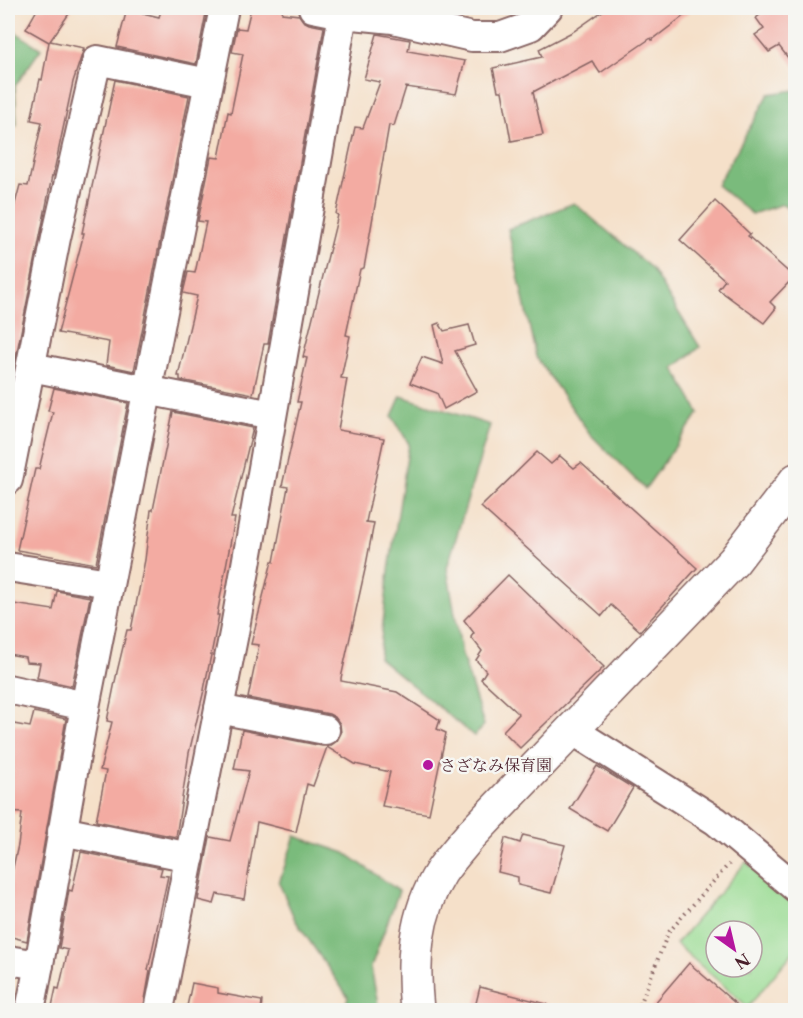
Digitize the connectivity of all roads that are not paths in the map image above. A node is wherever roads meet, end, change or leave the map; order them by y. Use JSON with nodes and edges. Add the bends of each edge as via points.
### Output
{"nodes":[{"id":1,"x":224,"y":8,"type":"edge"},
{"id":2,"x":313,"y":8,"type":"edge"},
{"id":3,"x":548,"y":8,"type":"edge"},
{"id":4,"x":343,"y":14,"type":"junction"},
{"id":5,"x":208,"y":83,"type":"junction"},
{"id":6,"x":31,"y":367,"type":"junction"},
{"id":7,"x":147,"y":390,"type":"junction"},
{"id":8,"x":272,"y":415,"type":"junction"},
{"id":9,"x":8,"y":480,"type":"edge"},
{"id":10,"x":795,"y":480,"type":"edge"},
{"id":11,"x":8,"y":567,"type":"edge"},
{"id":12,"x":109,"y":583,"type":"junction"},
{"id":13,"x":8,"y":689,"type":"edge"},
{"id":14,"x":85,"y":706,"type":"junction"},
{"id":15,"x":219,"y":709,"type":"junction"},
{"id":16,"x":325,"y":730,"type":"dead end"},
{"id":17,"x":572,"y":730,"type":"junction"},
{"id":18,"x":62,"y":831,"type":"junction"},
{"id":19,"x":189,"y":857,"type":"junction"},
{"id":20,"x":795,"y":888,"type":"edge"},
{"id":21,"x":8,"y":960,"type":"edge"},
{"id":22,"x":39,"y":965,"type":"junction"},
{"id":23,"x":30,"y":1011,"type":"edge"},
{"id":24,"x":159,"y":1011,"type":"edge"},
{"id":25,"x":417,"y":1011,"type":"edge"}],
"edges":[{"from":1,"to":5,"type":"street"},
{"from":2,"to":4,"type":"street"},
{"from":3,"to":4,"type":"street","via":[[531,26],[501,37],[472,37],[393,19]]},
{"from":4,"to":8,"type":"street"},
{"from":5,"to":6,"type":"street","via":[[97,60]]},
{"from":5,"to":7,"type":"street"},
{"from":6,"to":7,"type":"street"},
{"from":6,"to":9,"type":"street"},
{"from":7,"to":8,"type":"street"},
{"from":7,"to":12,"type":"street"},
{"from":8,"to":15,"type":"street"},
{"from":10,"to":17,"type":"street","via":[[734,561]]},
{"from":11,"to":12,"type":"street"},
{"from":12,"to":14,"type":"street"},
{"from":13,"to":14,"type":"street"},
{"from":14,"to":18,"type":"street"},
{"from":15,"to":16,"type":"street"},
{"from":15,"to":19,"type":"street"},
{"from":17,"to":20,"type":"street","via":[[716,821]]},
{"from":17,"to":25,"type":"street","via":[[470,836],[441,872],[423,910],[416,942]]},
{"from":18,"to":19,"type":"street"},
{"from":18,"to":22,"type":"street"},
{"from":19,"to":24,"type":"street"},
{"from":21,"to":22,"type":"street"},
{"from":22,"to":23,"type":"street"}]}
